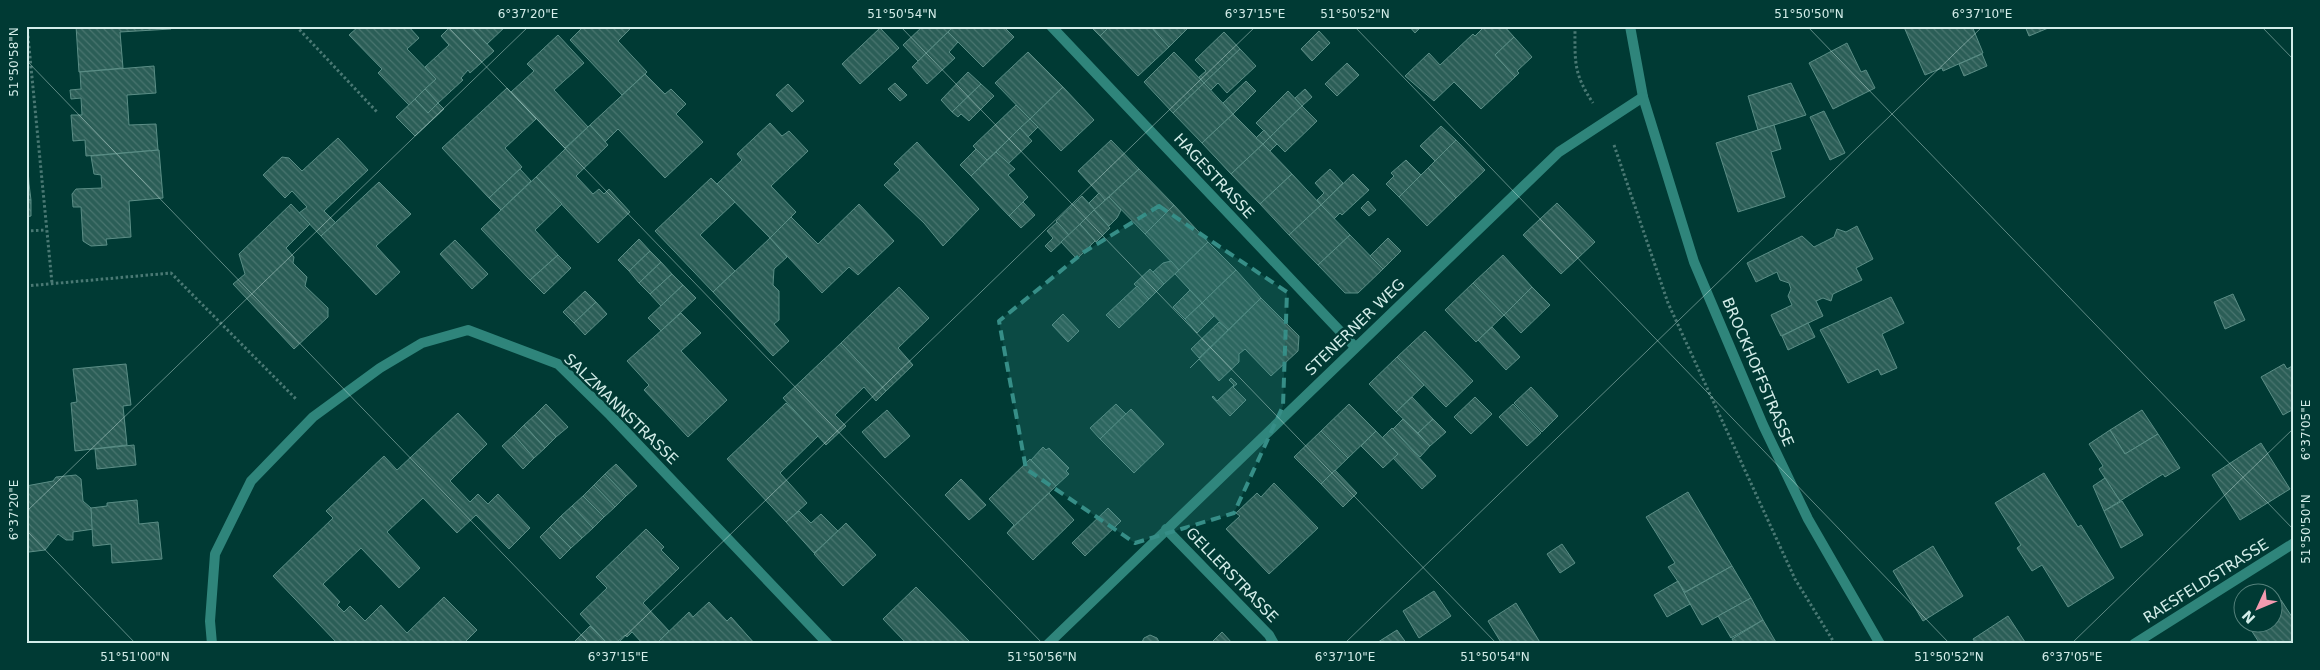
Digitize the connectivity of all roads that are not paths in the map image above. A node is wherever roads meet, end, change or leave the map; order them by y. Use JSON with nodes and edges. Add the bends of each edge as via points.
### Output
{"nodes":[{"id":1,"x":1051,"y":26,"type":"edge"},
{"id":2,"x":1630,"y":26,"type":"edge"},
{"id":3,"x":1643,"y":97,"type":"junction"},
{"id":4,"x":1355,"y":347,"type":"junction"},
{"id":5,"x":1166,"y":529,"type":"junction"},
{"id":6,"x":2294,"y":543,"type":"edge"},
{"id":7,"x":212,"y":644,"type":"edge"},
{"id":8,"x":828,"y":644,"type":"edge"},
{"id":9,"x":1048,"y":644,"type":"edge"},
{"id":10,"x":1274,"y":644,"type":"edge"},
{"id":11,"x":1880,"y":644,"type":"edge"},
{"id":12,"x":2134,"y":644,"type":"edge"}],
"edges":[{"from":1,"to":4,"type":"street","name":"HAGESTRASSE"},
{"from":2,"to":3,"type":"street"},
{"from":3,"to":4,"type":"street","name":"STENERNER WEG","via":[[1559,152]]},
{"from":3,"to":11,"type":"street","name":"BROCKHOFFSTRASSE","via":[[1694,262],[1763,425],[1808,519]]},
{"from":4,"to":5,"type":"street","name":"STENERNER WEG"},
{"from":5,"to":9,"type":"street","name":"STENERNER WEG"},
{"from":5,"to":10,"type":"street","name":"GELLERSTRASSE"},
{"from":6,"to":12,"type":"street","name":"RAESFELDSTRASSE"},
{"from":7,"to":8,"type":"street","name":"SALZMANNSTRASSE","via":[[210,621],[216,554],[251,481],[314,417],[380,368],[422,343],[468,330],[558,364]]}]}
